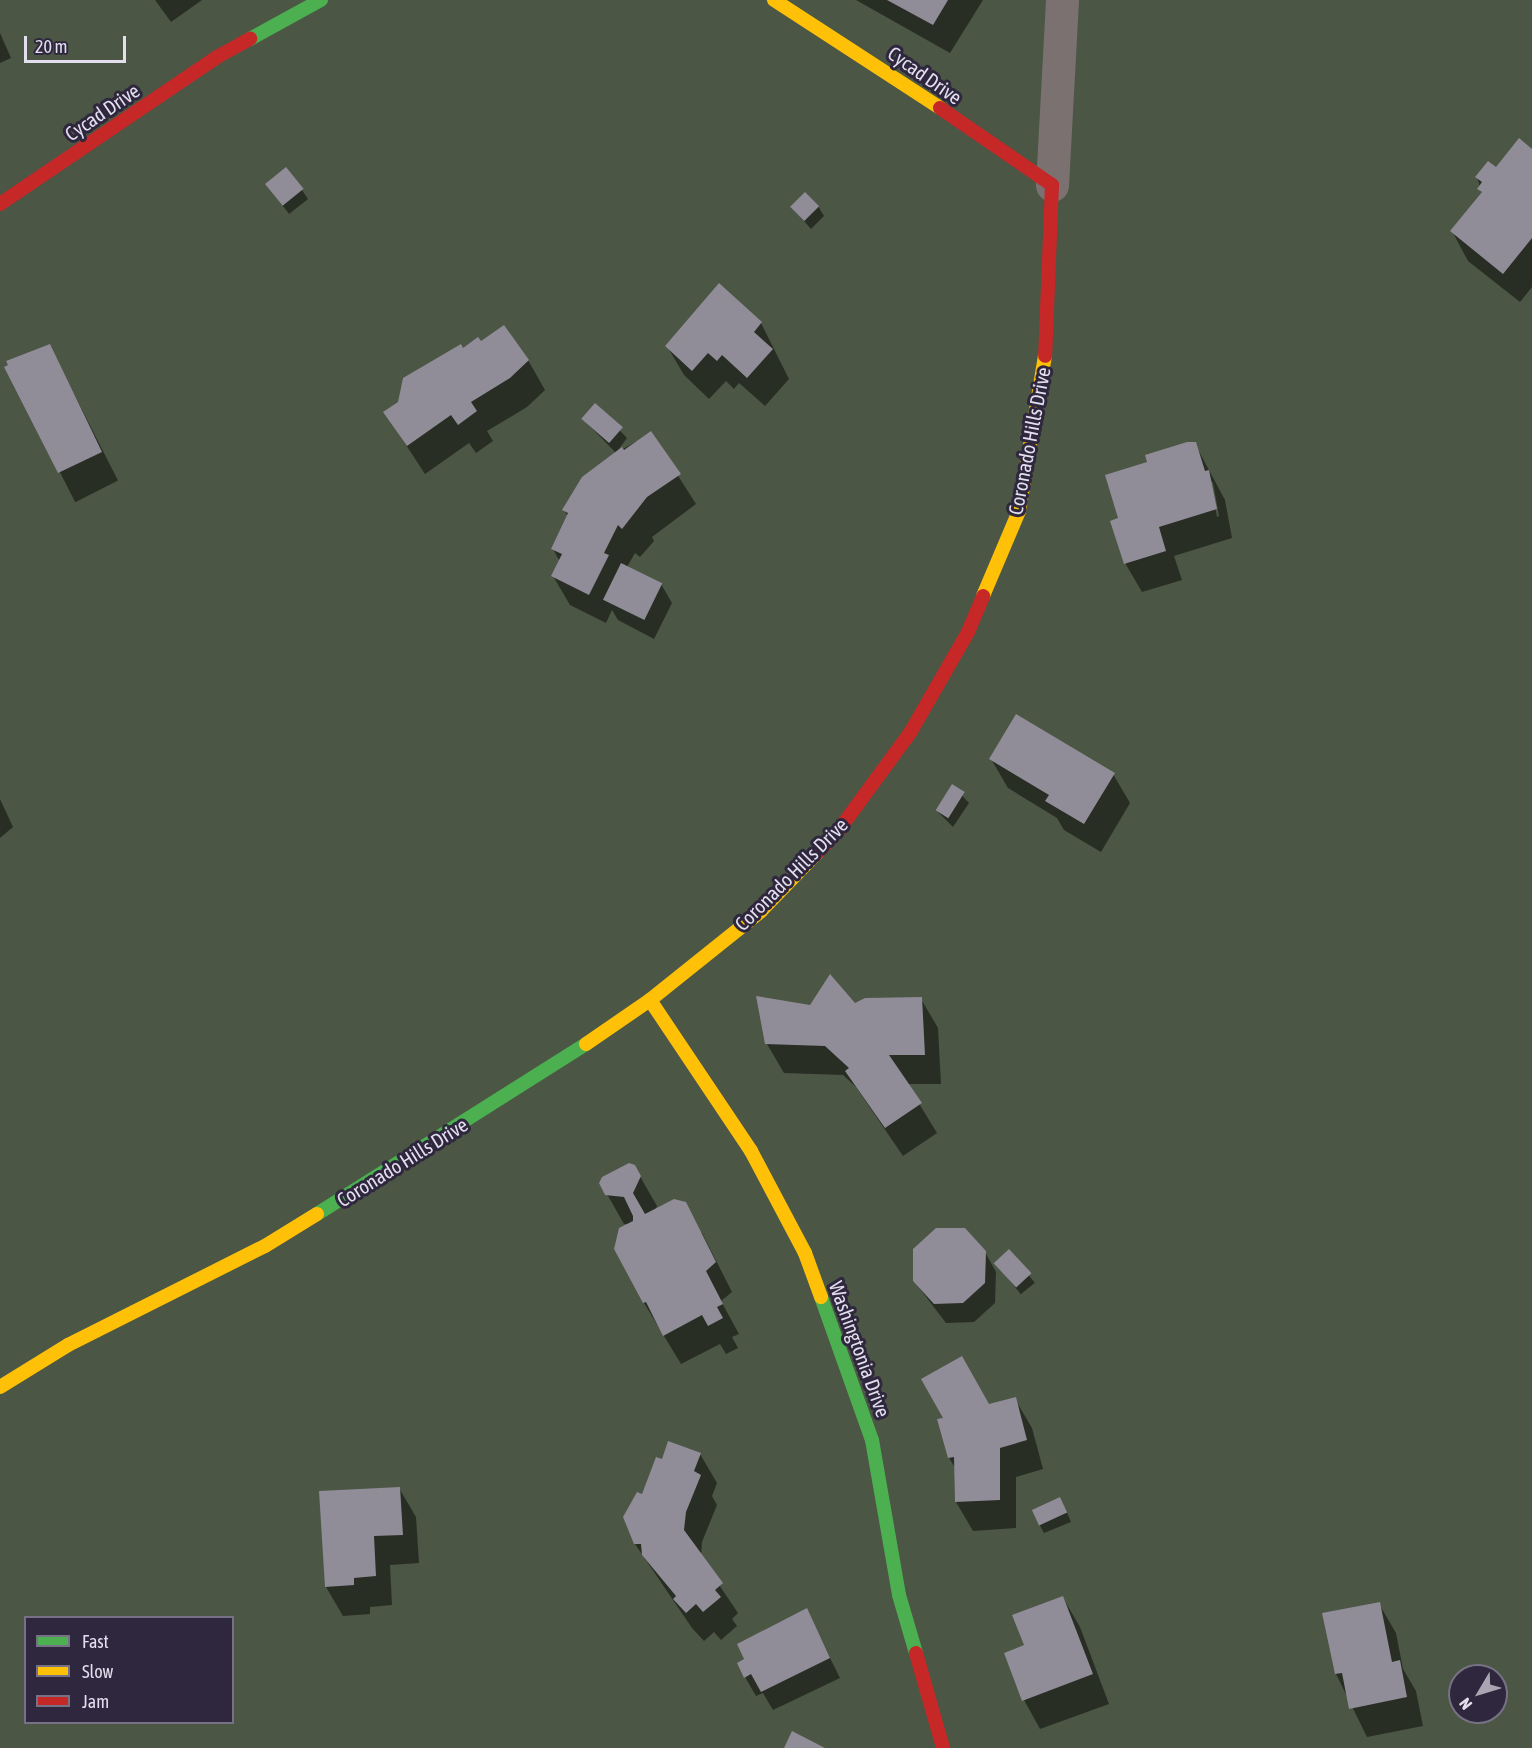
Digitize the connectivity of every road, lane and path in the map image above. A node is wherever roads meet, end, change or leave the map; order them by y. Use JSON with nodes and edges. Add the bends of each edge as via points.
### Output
{"nodes":[{"id":1,"x":321,"y":0,"type":"edge"},
{"id":2,"x":774,"y":0,"type":"edge"},
{"id":3,"x":1062,"y":0,"type":"edge"},
{"id":4,"x":1052,"y":185,"type":"junction"},
{"id":5,"x":0,"y":204,"type":"edge"},
{"id":6,"x":650,"y":1000,"type":"junction"},
{"id":7,"x":0,"y":1387,"type":"edge"},
{"id":8,"x":943,"y":1748,"type":"edge"}],
"edges":[{"from":1,"to":5,"type":"street","name":"Cycad Drive","via":[[218,57]]},
{"from":2,"to":4,"type":"street","name":"Cycad Drive","via":[[878,65]]},
{"from":3,"to":4,"type":"street","name":"Coronado Hills Drive"},
{"from":4,"to":6,"type":"street","name":"Coronado Hills Drive","via":[[1045,367],[1019,511],[968,632],[910,733],[838,831],[761,911]]},
{"from":6,"to":7,"type":"street","name":"Coronado Hills Drive","via":[[500,1102],[266,1246],[68,1345]]},
{"from":6,"to":8,"type":"street","name":"Washingtonia Drive","via":[[751,1151],[805,1252],[872,1440],[899,1595]]}]}
